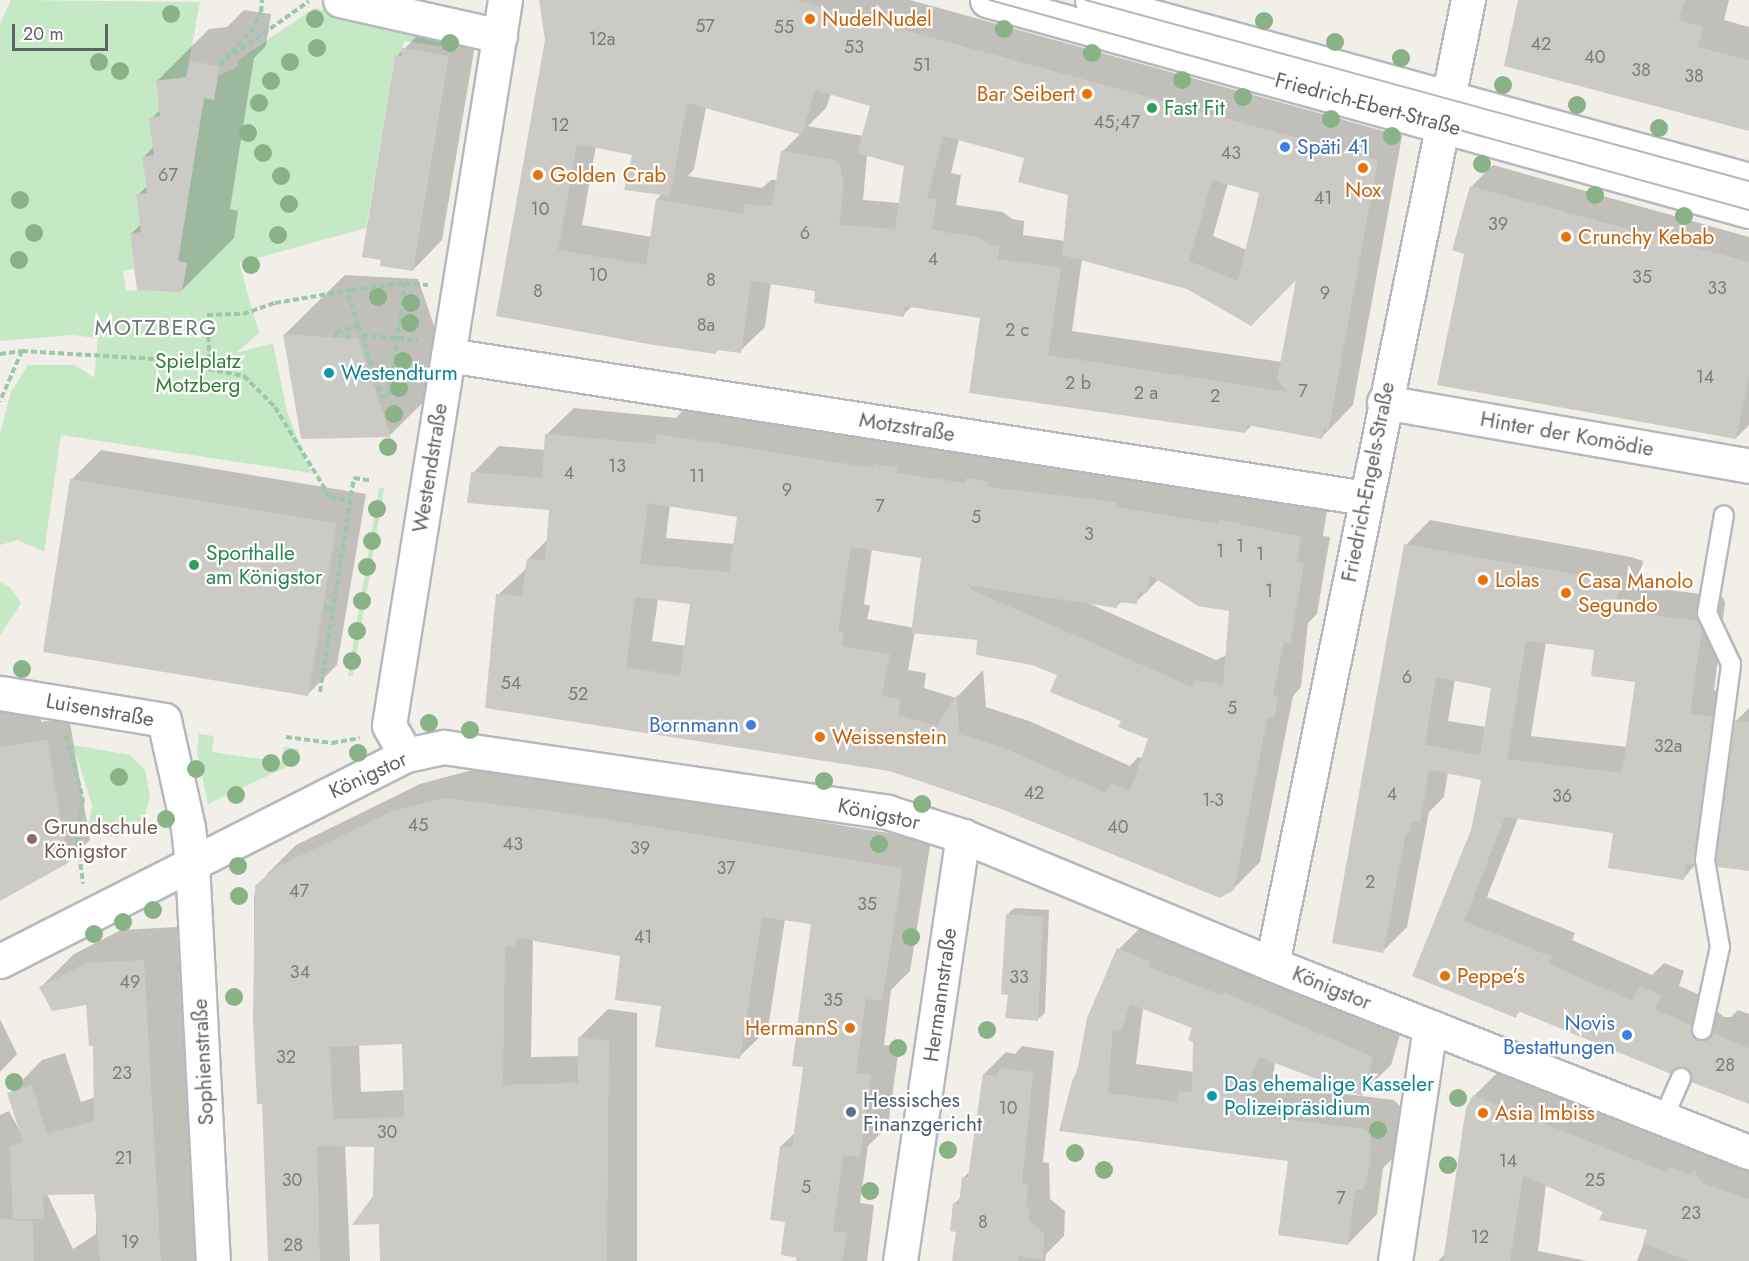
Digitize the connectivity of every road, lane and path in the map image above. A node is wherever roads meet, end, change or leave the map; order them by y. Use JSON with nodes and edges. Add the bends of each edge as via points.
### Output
{"nodes":[{"id":1,"x":262,"y":0,"type":"edge"},
{"id":2,"x":310,"y":0,"type":"edge"},
{"id":3,"x":340,"y":0,"type":"edge"},
{"id":4,"x":505,"y":0,"type":"edge"},
{"id":5,"x":987,"y":0,"type":"edge"},
{"id":6,"x":1092,"y":0,"type":"edge"},
{"id":7,"x":1468,"y":0,"type":"edge"},
{"id":8,"x":500,"y":36,"type":"junction"},
{"id":9,"x":1445,"y":111,"type":"junction"},
{"id":10,"x":1749,"y":180,"type":"edge"},
{"id":11,"x":1749,"y":210,"type":"edge"},
{"id":12,"x":405,"y":283,"type":"junction"},
{"id":13,"x":431,"y":285,"type":"dead end"},
{"id":14,"x":347,"y":291,"type":"junction"},
{"id":15,"x":359,"y":326,"type":"junction"},
{"id":16,"x":351,"y":328,"type":"junction"},
{"id":17,"x":362,"y":335,"type":"junction"},
{"id":18,"x":336,"y":338,"type":"dead end"},
{"id":19,"x":346,"y":339,"type":"dead end"},
{"id":20,"x":397,"y":339,"type":"junction"},
{"id":21,"x":415,"y":339,"type":"dead end"},
{"id":22,"x":22,"y":351,"type":"junction"},
{"id":23,"x":0,"y":354,"type":"edge"},
{"id":24,"x":448,"y":355,"type":"junction"},
{"id":25,"x":210,"y":369,"type":"junction"},
{"id":26,"x":0,"y":401,"type":"edge"},
{"id":27,"x":1384,"y":402,"type":"junction"},
{"id":28,"x":1749,"y":466,"type":"edge"},
{"id":29,"x":372,"y":481,"type":"dead end"},
{"id":30,"x":1365,"y":498,"type":"junction"},
{"id":31,"x":350,"y":501,"type":"junction"},
{"id":32,"x":1724,"y":515,"type":"dead end"},
{"id":33,"x":324,"y":607,"type":"dead end"},
{"id":34,"x":334,"y":608,"type":"junction"},
{"id":35,"x":320,"y":692,"type":"dead end"},
{"id":36,"x":0,"y":693,"type":"edge"},
{"id":37,"x":66,"y":732,"type":"dead end"},
{"id":38,"x":286,"y":737,"type":"dead end"},
{"id":39,"x":365,"y":737,"type":"dead end"},
{"id":40,"x":406,"y":755,"type":"junction"},
{"id":41,"x":963,"y":836,"type":"junction"},
{"id":42,"x":192,"y":863,"type":"junction"},
{"id":43,"x":83,"y":884,"type":"dead end"},
{"id":44,"x":0,"y":962,"type":"edge"},
{"id":45,"x":1272,"y":964,"type":"junction"},
{"id":46,"x":1430,"y":1027,"type":"junction"},
{"id":47,"x":1702,"y":1030,"type":"dead end"},
{"id":48,"x":1681,"y":1078,"type":"dead end"},
{"id":49,"x":1664,"y":1119,"type":"junction"},
{"id":50,"x":1749,"y":1152,"type":"edge"},
{"id":51,"x":213,"y":1261,"type":"edge"},
{"id":52,"x":900,"y":1261,"type":"edge"},
{"id":53,"x":1395,"y":1261,"type":"edge"}],
"edges":[{"from":1,"to":2,"type":"path","via":[[251,32],[219,65]]},
{"from":3,"to":8,"type":"street"},
{"from":4,"to":8,"type":"street","name":"Westendstraße"},
{"from":5,"to":9,"type":"street","name":"Friedrich-Ebert-Straße"},
{"from":6,"to":9,"type":"street","name":"Friedrich-Ebert-Straße"},
{"from":7,"to":9,"type":"street","name":"Friedrich-Engels-Straße"},
{"from":8,"to":24,"type":"street","name":"Westendstraße"},
{"from":9,"to":10,"type":"street","name":"Friedrich-Ebert-Straße"},
{"from":9,"to":11,"type":"street","name":"Friedrich-Ebert-Straße"},
{"from":9,"to":27,"type":"street","name":"Friedrich-Engels-Straße"},
{"from":12,"to":13,"type":"path"},
{"from":12,"to":14,"type":"path"},
{"from":12,"to":20,"type":"path"},
{"from":14,"to":15,"type":"path"},
{"from":14,"to":25,"type":"path","via":[[275,303],[243,314],[207,315]]},
{"from":15,"to":16,"type":"path"},
{"from":15,"to":17,"type":"path"},
{"from":16,"to":18,"type":"path","via":[[336,332]]},
{"from":16,"to":19,"type":"path"},
{"from":17,"to":20,"type":"path"},
{"from":17,"to":20,"type":"path","via":[[380,398],[388,395]]},
{"from":20,"to":21,"type":"path"},
{"from":22,"to":23,"type":"path"},
{"from":22,"to":25,"type":"path","via":[[155,359]]},
{"from":22,"to":26,"type":"path"},
{"from":24,"to":30,"type":"street","name":"Motzstraße"},
{"from":24,"to":40,"type":"street","name":"Westendstraße","via":[[389,725]]},
{"from":25,"to":31,"type":"path","via":[[244,376],[275,407],[330,497]]},
{"from":27,"to":28,"type":"street","name":"Hinter der Komödie"},
{"from":27,"to":30,"type":"street","name":"Friedrich-Engels-Straße"},
{"from":29,"to":31,"type":"path","via":[[354,478]]},
{"from":30,"to":45,"type":"street","name":"Friedrich-Engels-Straße"},
{"from":31,"to":34,"type":"path"},
{"from":32,"to":47,"type":"lane","via":[[1707,613],[1731,664],[1705,860],[1720,947]]},
{"from":33,"to":34,"type":"path"},
{"from":34,"to":35,"type":"path"},
{"from":36,"to":42,"type":"street","name":"Luisenstraße","via":[[164,720]]},
{"from":37,"to":43,"type":"path","via":[[83,799],[77,837]]},
{"from":38,"to":39,"type":"path","via":[[332,743]]},
{"from":40,"to":41,"type":"street","name":"Königstor","via":[[454,749],[887,812]]},
{"from":40,"to":42,"type":"street","name":"Königstor"},
{"from":41,"to":45,"type":"street","name":"Königstor"},
{"from":41,"to":52,"type":"street","name":"Hermannstraße"},
{"from":42,"to":44,"type":"street","name":"Königstor"},
{"from":42,"to":51,"type":"street","name":"Sophienstraße"},
{"from":45,"to":46,"type":"street","name":"Königstor"},
{"from":46,"to":49,"type":"street","name":"Königstor"},
{"from":46,"to":53,"type":"street"},
{"from":48,"to":49,"type":"lane"},
{"from":49,"to":50,"type":"street","name":"Königstor"}]}
